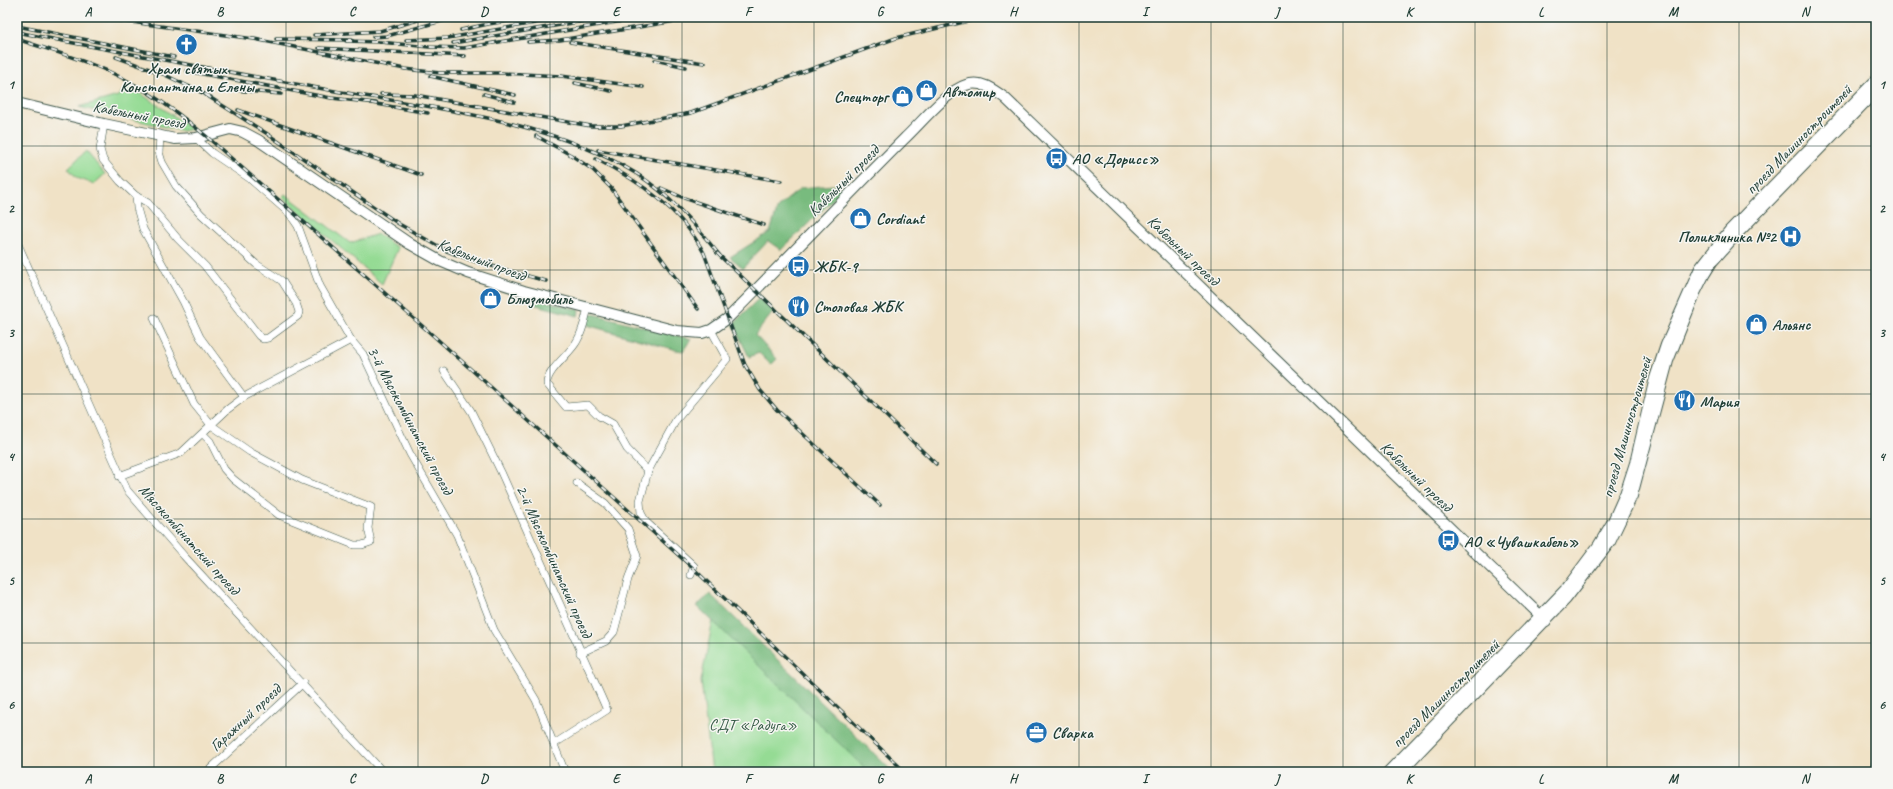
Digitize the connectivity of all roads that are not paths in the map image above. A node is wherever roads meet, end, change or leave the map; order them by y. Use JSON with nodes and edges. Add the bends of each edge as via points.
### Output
{"nodes":[{"id":1,"x":1876,"y":80,"type":"edge"},
{"id":2,"x":1876,"y":91,"type":"edge"},
{"id":3,"x":17,"y":103,"type":"edge"},
{"id":4,"x":104,"y":124,"type":"junction"},
{"id":5,"x":1829,"y":135,"type":"junction"},
{"id":6,"x":160,"y":136,"type":"junction"},
{"id":7,"x":196,"y":138,"type":"junction"},
{"id":8,"x":136,"y":196,"type":"junction"},
{"id":9,"x":17,"y":242,"type":"edge"},
{"id":10,"x":588,"y":308,"type":"junction"},
{"id":11,"x":154,"y":318,"type":"dead end"},
{"id":12,"x":711,"y":330,"type":"junction"},
{"id":13,"x":351,"y":340,"type":"junction"},
{"id":14,"x":444,"y":371,"type":"dead end"},
{"id":15,"x":244,"y":397,"type":"junction"},
{"id":16,"x":211,"y":425,"type":"junction"},
{"id":17,"x":203,"y":434,"type":"junction"},
{"id":18,"x":648,"y":471,"type":"junction"},
{"id":19,"x":119,"y":476,"type":"junction"},
{"id":20,"x":577,"y":483,"type":"dead end"},
{"id":21,"x":691,"y":575,"type":"dead end"},
{"id":22,"x":1543,"y":619,"type":"junction"},
{"id":23,"x":580,"y":653,"type":"junction"},
{"id":24,"x":303,"y":683,"type":"junction"},
{"id":25,"x":554,"y":744,"type":"junction"},
{"id":26,"x":207,"y":772,"type":"edge"},
{"id":27,"x":383,"y":772,"type":"edge"},
{"id":28,"x":565,"y":772,"type":"edge"},
{"id":29,"x":1388,"y":772,"type":"edge"},
{"id":30,"x":1400,"y":772,"type":"edge"}],
"edges":[{"from":1,"to":5,"type":"street","name":"проезд Машиностроителей"},
{"from":2,"to":5,"type":"street","name":"проезд Машиностроителей"},
{"from":3,"to":4,"type":"street","name":"Кабельный проезд"},
{"from":4,"to":6,"type":"street","name":"Кабельный проезд"},
{"from":4,"to":8,"type":"street","via":[[100,154],[120,181]]},
{"from":5,"to":22,"type":"street","name":"проезд Машиностроителей","via":[[1735,236],[1704,275],[1668,361],[1637,482],[1610,542],[1566,599]]},
{"from":6,"to":7,"type":"street","name":"Кабельный проезд"},
{"from":6,"to":8,"type":"street","via":[[159,152],[162,162],[176,186],[201,214],[256,264],[282,281],[296,303],[298,316],[263,339],[205,266],[148,203]]},
{"from":7,"to":10,"type":"street","name":"Кабельный проезд","via":[[230,129],[243,132],[410,244],[440,261],[492,281]]},
{"from":7,"to":13,"type":"street","name":"3-й Мясокомбинатский проезд","via":[[212,153],[249,178],[289,213],[298,226],[320,286]]},
{"from":8,"to":15,"type":"street","via":[[143,229],[183,300],[200,337]]},
{"from":9,"to":19,"type":"street","name":"Мясокомбинатский проезд"},
{"from":10,"to":12,"type":"street","name":"Кабельный проезд","via":[[677,331],[702,333]]},
{"from":10,"to":18,"type":"street","via":[[577,342],[548,376],[547,384],[566,407],[588,405],[599,416],[613,424],[627,449]]},
{"from":11,"to":16,"type":"street","via":[[194,404]]},
{"from":12,"to":18,"type":"street","via":[[727,359],[676,420]]},
{"from":12,"to":22,"type":"street","name":"Кабельный проезд","via":[[727,319],[950,94],[966,85],[986,86],[1005,98]]},
{"from":13,"to":15,"type":"street"},
{"from":13,"to":25,"type":"street","name":"3-й Мясокомбинатский проезд","via":[[363,354],[410,454],[457,535],[494,630],[536,700]]},
{"from":14,"to":23,"type":"street","name":"2-й Мясокомбинатский проезд","via":[[471,411],[498,466]]},
{"from":15,"to":16,"type":"street"},
{"from":16,"to":17,"type":"street"},
{"from":16,"to":17,"type":"street","via":[[250,452],[302,480],[371,506],[368,528],[371,542],[354,545],[279,515],[232,479]]},
{"from":17,"to":19,"type":"street","via":[[181,453]]},
{"from":18,"to":21,"type":"street","via":[[640,501],[641,513],[651,528],[694,566]]},
{"from":19,"to":24,"type":"street","name":"Мясокомбинатский проезд","via":[[138,504]]},
{"from":20,"to":23,"type":"street","via":[[605,502],[628,529],[637,556],[614,632],[606,641]]},
{"from":22,"to":29,"type":"street","name":"проезд Машиностроителей"},
{"from":22,"to":30,"type":"street","name":"проезд Машиностроителей"},
{"from":23,"to":25,"type":"street","name":"2-й Мясокомбинатский проезд","via":[[607,710]]},
{"from":24,"to":26,"type":"street","name":"Гаражный проезд"},
{"from":24,"to":27,"type":"street","name":"Мясокомбинатский проезд"},
{"from":25,"to":28,"type":"street","name":"3-й Мясокомбинатский проезд"}]}
